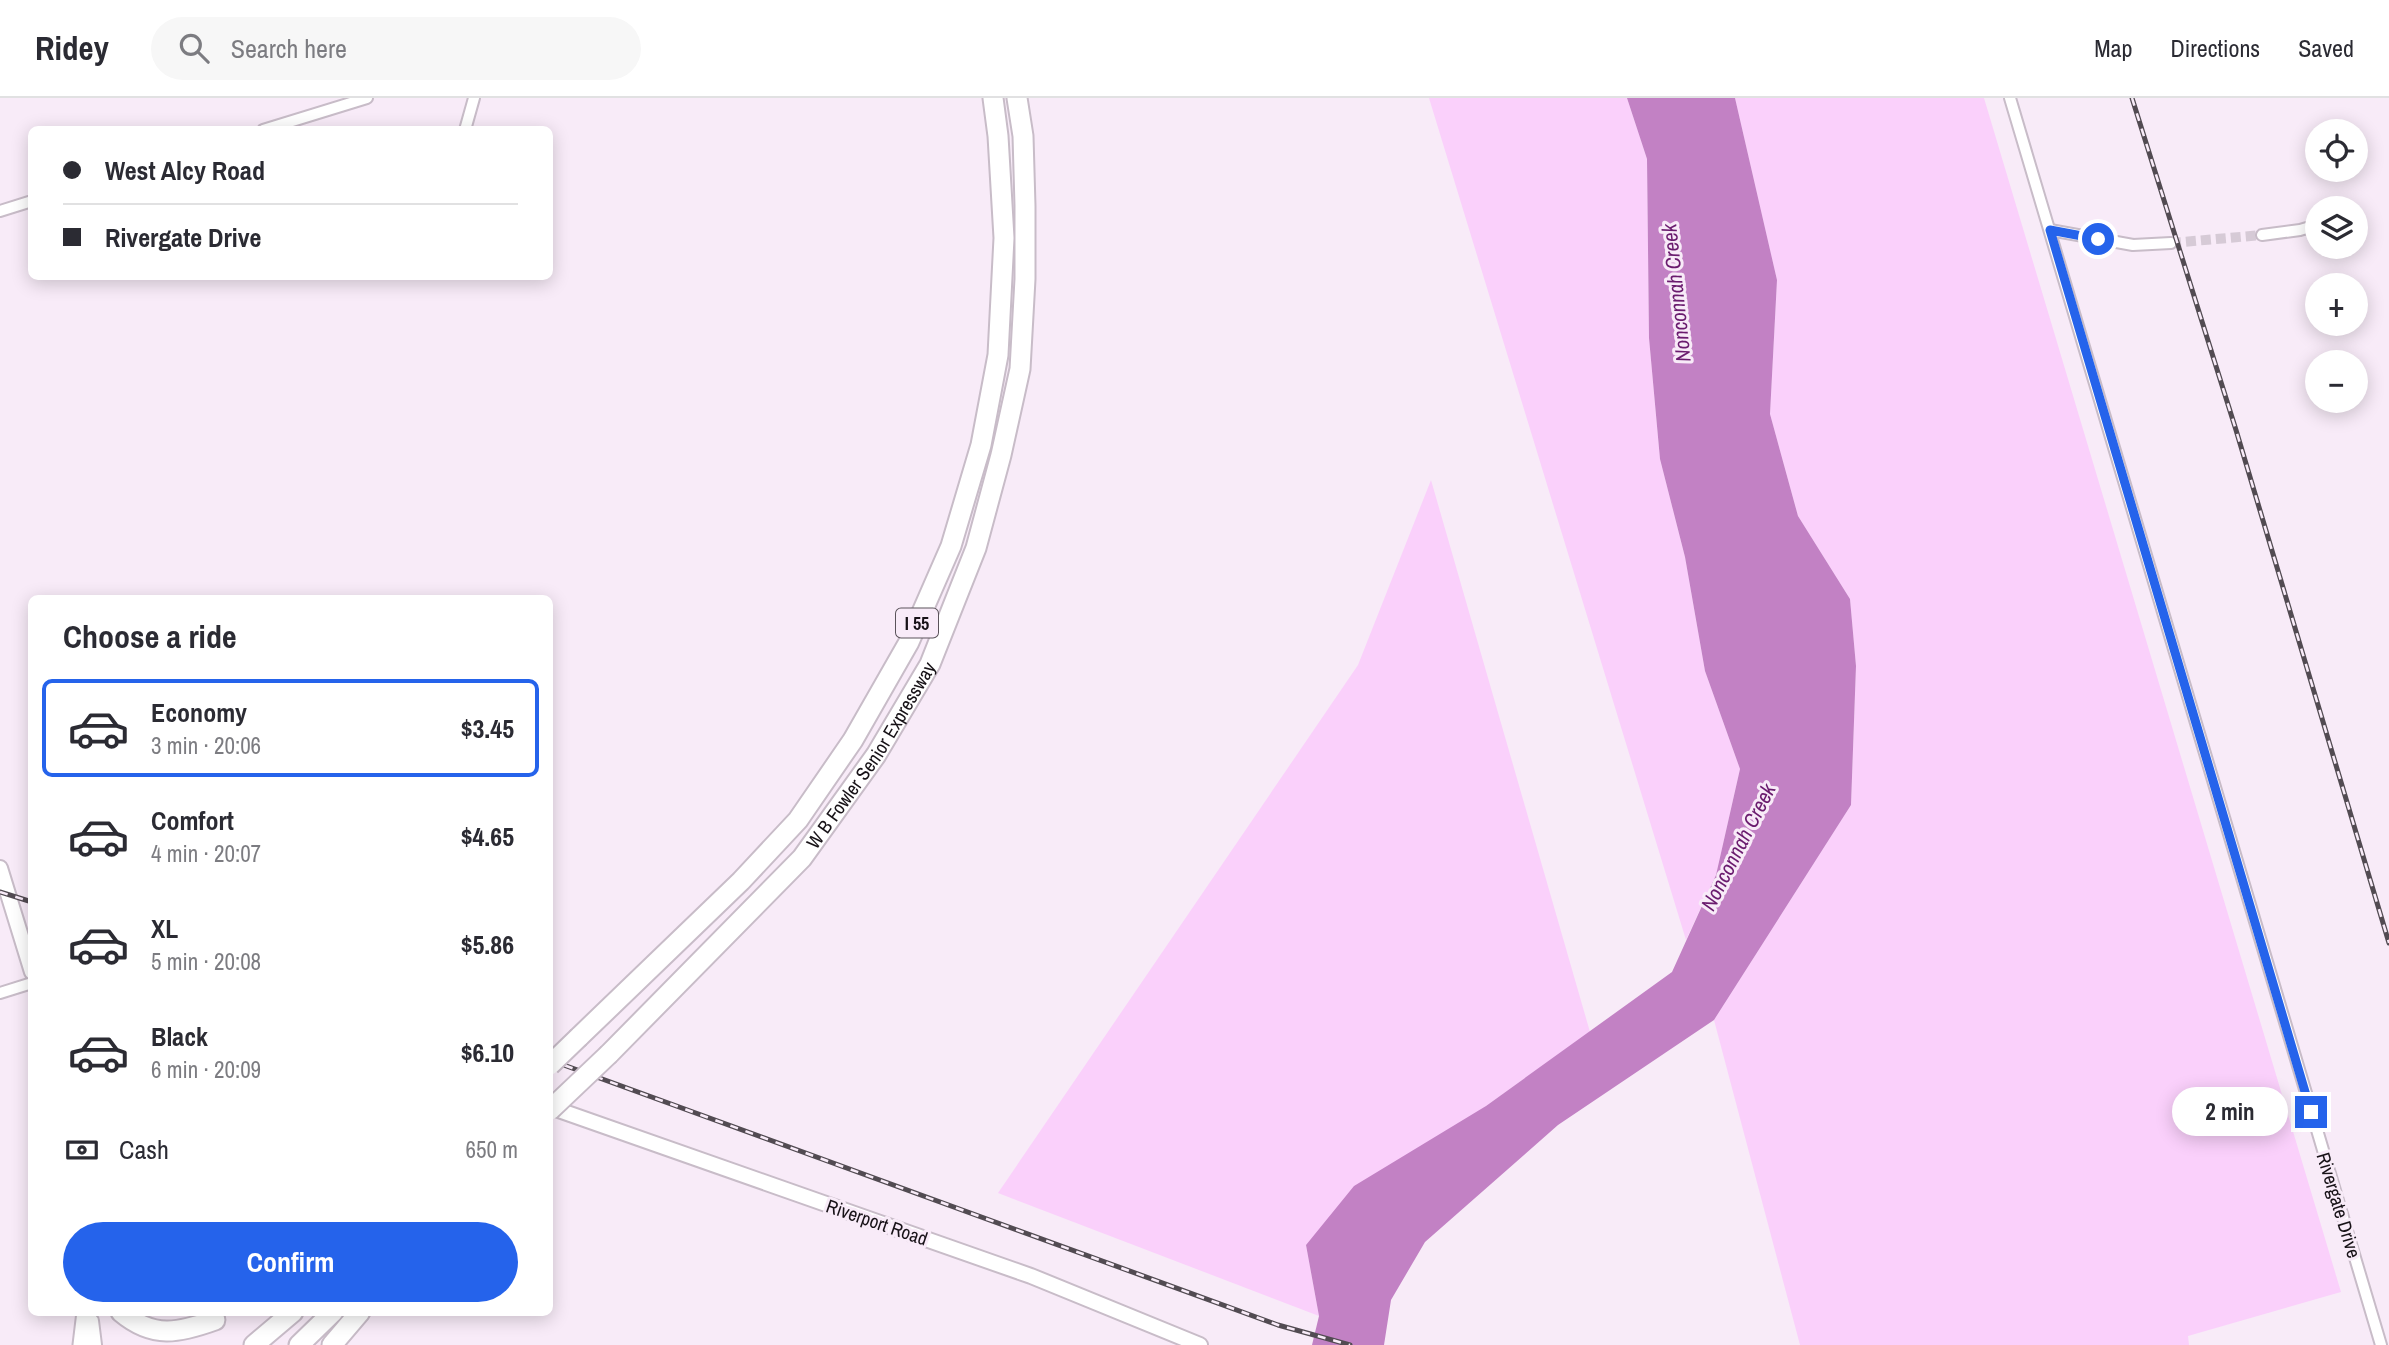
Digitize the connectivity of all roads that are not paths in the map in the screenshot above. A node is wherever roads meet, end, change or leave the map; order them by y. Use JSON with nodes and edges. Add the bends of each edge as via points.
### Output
{"nodes":[{"id":1,"x":367,"y":98,"type":"edge"},
{"id":2,"x":474,"y":98,"type":"edge"},
{"id":3,"x":993,"y":98,"type":"edge"},
{"id":4,"x":1017,"y":98,"type":"edge"},
{"id":5,"x":2010,"y":98,"type":"edge"},
{"id":6,"x":275,"y":126,"type":"edge"},
{"id":7,"x":466,"y":126,"type":"edge"},
{"id":8,"x":28,"y":202,"type":"edge"},
{"id":9,"x":0,"y":211,"type":"edge"},
{"id":10,"x":2305,"y":229,"type":"edge"},
{"id":11,"x":2050,"y":230,"type":"junction"},
{"id":12,"x":2262,"y":235,"type":"tunnel mouth"},
{"id":13,"x":2171,"y":243,"type":"tunnel mouth"},
{"id":14,"x":0,"y":868,"type":"edge"},
{"id":15,"x":28,"y":959,"type":"edge"},
{"id":16,"x":28,"y":985,"type":"edge"},
{"id":17,"x":0,"y":993,"type":"edge"},
{"id":18,"x":553,"y":1062,"type":"edge"},
{"id":19,"x":553,"y":1106,"type":"edge"},
{"id":20,"x":553,"y":1110,"type":"edge"},
{"id":21,"x":88,"y":1316,"type":"edge"},
{"id":22,"x":90,"y":1316,"type":"edge"},
{"id":23,"x":125,"y":1316,"type":"edge"},
{"id":24,"x":220,"y":1316,"type":"edge"},
{"id":25,"x":288,"y":1316,"type":"edge"},
{"id":26,"x":329,"y":1316,"type":"edge"},
{"id":27,"x":357,"y":1316,"type":"edge"},
{"id":28,"x":83,"y":1345,"type":"edge"},
{"id":29,"x":94,"y":1345,"type":"edge"},
{"id":30,"x":181,"y":1345,"type":"edge"},
{"id":31,"x":254,"y":1345,"type":"edge"},
{"id":32,"x":299,"y":1345,"type":"edge"},
{"id":33,"x":332,"y":1345,"type":"edge"},
{"id":34,"x":1200,"y":1345,"type":"edge"},
{"id":35,"x":2381,"y":1345,"type":"edge"}],
"edges":[{"from":1,"to":6,"type":"street"},
{"from":2,"to":7,"type":"street"},
{"from":3,"to":18,"type":"highway","name":"W B Fowler Senior Expressway","number":"I 55","bridge":true,"via":[[1004,238],[998,355],[981,445],[951,546],[909,642],[853,740],[798,820]]},
{"from":4,"to":19,"type":"highway","name":"W B Fowler Senior Expressway","number":"I 55","bridge":true,"via":[[1025,206],[1020,369],[976,548],[930,664],[876,755],[802,858]]},
{"from":5,"to":11,"type":"street","name":"Rivergate Drive"},
{"from":8,"to":9,"type":"street"},
{"from":10,"to":12,"type":"street"},
{"from":11,"to":13,"type":"street","via":[[2133,245]]},
{"from":11,"to":35,"type":"street","name":"Rivergate Drive"},
{"from":14,"to":15,"type":"main road"},
{"from":16,"to":17,"type":"street"},
{"from":20,"to":34,"type":"main road","name":"Riverport Road","via":[[1021,1272]]},
{"from":21,"to":28,"type":"highway"},
{"from":22,"to":29,"type":"main road"},
{"from":23,"to":24,"type":"highway","via":[[157,1331],[187,1330]]},
{"from":24,"to":30,"type":"highway"},
{"from":25,"to":31,"type":"highway"},
{"from":26,"to":32,"type":"highway"},
{"from":27,"to":33,"type":"highway"}]}
